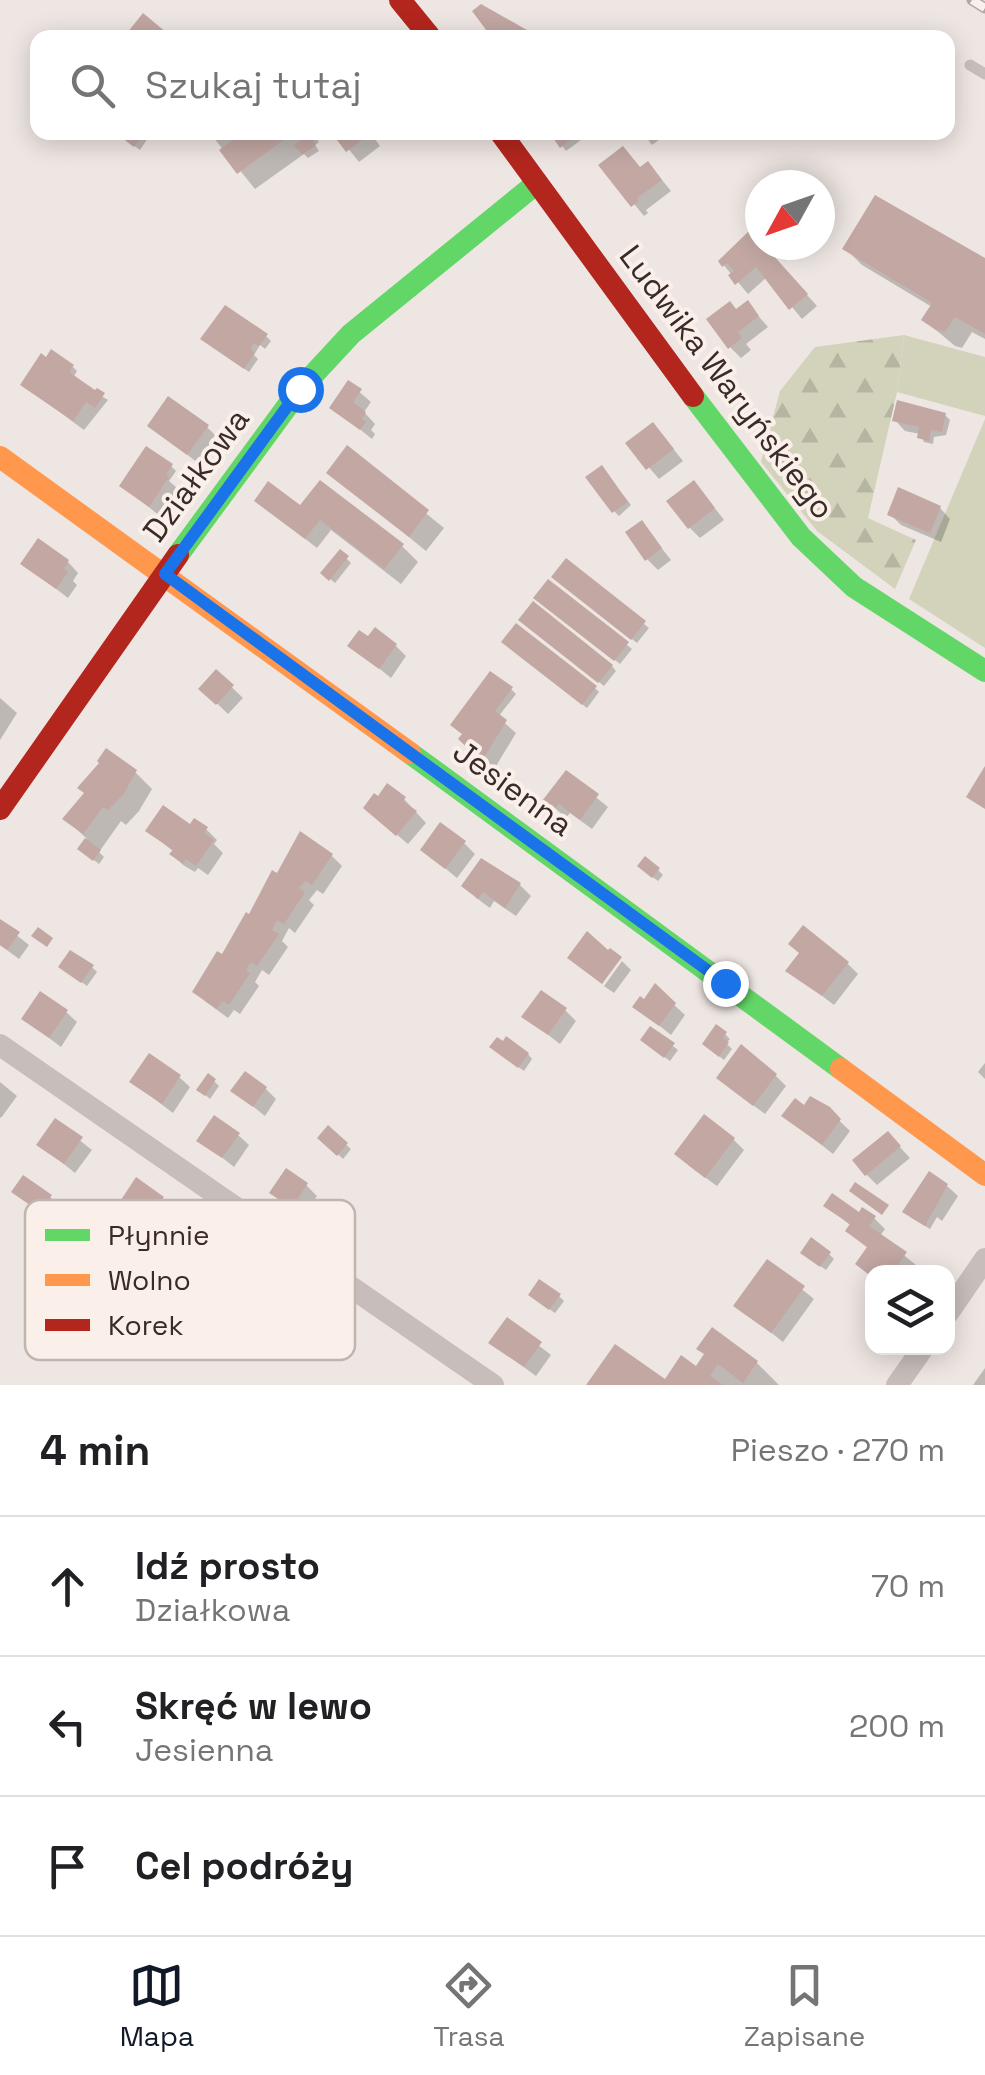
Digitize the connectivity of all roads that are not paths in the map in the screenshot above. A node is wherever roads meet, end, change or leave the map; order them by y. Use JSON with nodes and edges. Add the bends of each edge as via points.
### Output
{"nodes":[{"id":1,"x":400,"y":0,"type":"edge"},
{"id":2,"x":424,"y":30,"type":"edge"},
{"id":3,"x":970,"y":65,"type":"dead end"},
{"id":4,"x":985,"y":74,"type":"edge"},
{"id":5,"x":506,"y":140,"type":"edge"},
{"id":6,"x":537,"y":183,"type":"junction"},
{"id":7,"x":0,"y":457,"type":"edge"},
{"id":8,"x":165,"y":574,"type":"junction"},
{"id":9,"x":985,"y":672,"type":"edge"},
{"id":10,"x":0,"y":809,"type":"edge"},
{"id":11,"x":0,"y":1045,"type":"edge"},
{"id":12,"x":985,"y":1175,"type":"edge"},
{"id":13,"x":225,"y":1200,"type":"edge"},
{"id":14,"x":983,"y":1267,"type":"edge"},
{"id":15,"x":355,"y":1290,"type":"edge"},
{"id":16,"x":955,"y":1304,"type":"edge"},
{"id":17,"x":919,"y":1355,"type":"edge"},
{"id":18,"x":493,"y":1385,"type":"edge"},
{"id":19,"x":897,"y":1385,"type":"edge"}],
"edges":[{"from":1,"to":2,"type":"street"},
{"from":3,"to":4,"type":"lane"},
{"from":5,"to":6,"type":"street","name":"Ludwika Waryńskiego"},
{"from":6,"to":8,"type":"street","name":"Działkowa","via":[[324,360]]},
{"from":6,"to":9,"type":"street","name":"Ludwika Waryńskiego","via":[[801,537],[854,588]]},
{"from":7,"to":8,"type":"street","name":"Jesienna"},
{"from":8,"to":10,"type":"street","name":"Działkowa"},
{"from":8,"to":12,"type":"street","name":"Jesienna"},
{"from":11,"to":13,"type":"street"},
{"from":14,"to":16,"type":"street"},
{"from":15,"to":18,"type":"street"},
{"from":17,"to":19,"type":"street"}]}
